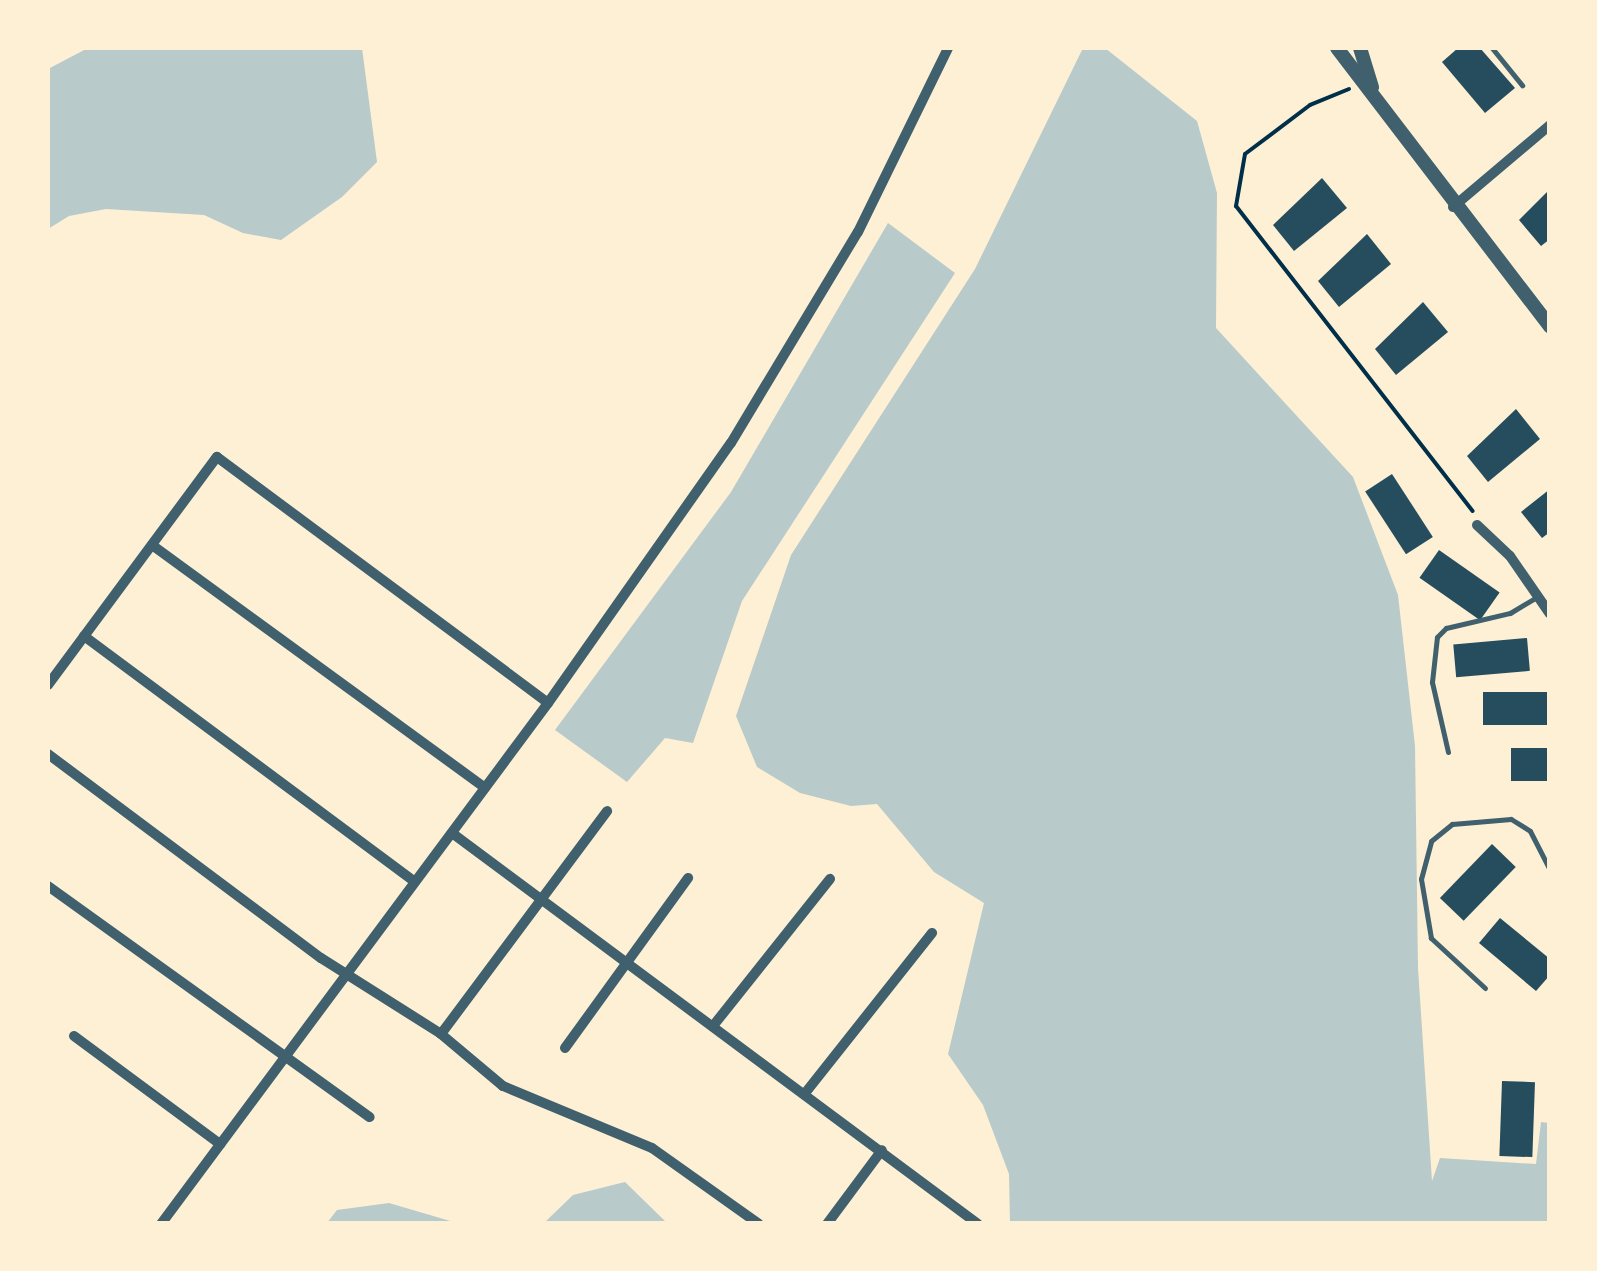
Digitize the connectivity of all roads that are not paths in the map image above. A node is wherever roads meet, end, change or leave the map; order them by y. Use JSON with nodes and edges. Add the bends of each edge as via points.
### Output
{"nodes":[{"id":1,"x":948,"y":48,"type":"edge"},
{"id":2,"x":1337,"y":48,"type":"edge"},
{"id":3,"x":1360,"y":48,"type":"edge"},
{"id":4,"x":1492,"y":48,"type":"edge"},
{"id":5,"x":1522,"y":85,"type":"dead end"},
{"id":6,"x":1372,"y":88,"type":"junction"},
{"id":7,"x":1550,"y":126,"type":"edge"},
{"id":8,"x":1453,"y":207,"type":"junction"},
{"id":9,"x":1550,"y":327,"type":"edge"},
{"id":10,"x":1477,"y":526,"type":"road end"},
{"id":11,"x":152,"y":544,"type":"junction"},
{"id":12,"x":1544,"y":592,"type":"edge"},
{"id":13,"x":1550,"y":614,"type":"edge"},
{"id":14,"x":84,"y":636,"type":"junction"},
{"id":15,"x":48,"y":685,"type":"edge"},
{"id":16,"x":548,"y":703,"type":"junction"},
{"id":17,"x":1448,"y":752,"type":"dead end"},
{"id":18,"x":48,"y":754,"type":"edge"},
{"id":19,"x":485,"y":788,"type":"junction"},
{"id":20,"x":607,"y":812,"type":"dead end"},
{"id":21,"x":452,"y":833,"type":"junction"},
{"id":22,"x":1550,"y":870,"type":"edge"},
{"id":23,"x":688,"y":878,"type":"dead end"},
{"id":24,"x":830,"y":880,"type":"dead end"},
{"id":25,"x":415,"y":882,"type":"junction"},
{"id":26,"x":48,"y":886,"type":"edge"},
{"id":27,"x":543,"y":900,"type":"junction"},
{"id":28,"x":932,"y":932,"type":"dead end"},
{"id":29,"x":627,"y":962,"type":"junction"},
{"id":30,"x":348,"y":973,"type":"junction"},
{"id":31,"x":1485,"y":988,"type":"dead end"},
{"id":32,"x":713,"y":1026,"type":"junction"},
{"id":33,"x":441,"y":1034,"type":"junction"},
{"id":34,"x":74,"y":1036,"type":"dead end"},
{"id":35,"x":565,"y":1048,"type":"dead end"},
{"id":36,"x":285,"y":1057,"type":"junction"},
{"id":37,"x":806,"y":1092,"type":"junction"},
{"id":38,"x":370,"y":1117,"type":"dead end"},
{"id":39,"x":220,"y":1144,"type":"junction"},
{"id":40,"x":882,"y":1150,"type":"junction"},
{"id":41,"x":978,"y":1222,"type":"edge"},
{"id":42,"x":162,"y":1224,"type":"edge"},
{"id":43,"x":759,"y":1224,"type":"edge"},
{"id":44,"x":827,"y":1224,"type":"edge"}],
"edges":[{"from":1,"to":16,"type":"street","via":[[874,202],[780,365]]},
{"from":2,"to":6,"type":"street"},
{"from":3,"to":6,"type":"street"},
{"from":4,"to":5,"type":"lane"},
{"from":6,"to":8,"type":"street"},
{"from":7,"to":8,"type":"street"},
{"from":8,"to":9,"type":"street"},
{"from":10,"to":12,"type":"street"},
{"from":11,"to":14,"type":"street"},
{"from":11,"to":16,"type":"street","via":[[218,457]]},
{"from":11,"to":19,"type":"street"},
{"from":12,"to":13,"type":"street"},
{"from":12,"to":17,"type":"lane","via":[[1510,614],[1446,628],[1436,637],[1432,682]]},
{"from":14,"to":15,"type":"street"},
{"from":14,"to":25,"type":"street"},
{"from":16,"to":19,"type":"street"},
{"from":18,"to":30,"type":"street"},
{"from":19,"to":21,"type":"street"},
{"from":20,"to":27,"type":"street"},
{"from":21,"to":25,"type":"street"},
{"from":21,"to":27,"type":"street"},
{"from":22,"to":31,"type":"lane","via":[[1530,831],[1512,819],[1452,824],[1431,841],[1420,879],[1430,938]]},
{"from":23,"to":29,"type":"street"},
{"from":24,"to":32,"type":"street"},
{"from":25,"to":30,"type":"street"},
{"from":26,"to":36,"type":"street"},
{"from":27,"to":29,"type":"street"},
{"from":27,"to":33,"type":"street"},
{"from":28,"to":37,"type":"street"},
{"from":29,"to":32,"type":"street"},
{"from":29,"to":35,"type":"street"},
{"from":30,"to":33,"type":"street"},
{"from":30,"to":36,"type":"street"},
{"from":32,"to":37,"type":"street"},
{"from":33,"to":43,"type":"street","via":[[503,1086],[652,1148]]},
{"from":34,"to":39,"type":"street"},
{"from":36,"to":38,"type":"street"},
{"from":36,"to":39,"type":"street"},
{"from":37,"to":40,"type":"street"},
{"from":39,"to":42,"type":"street"},
{"from":40,"to":41,"type":"street"},
{"from":40,"to":44,"type":"street"}]}
